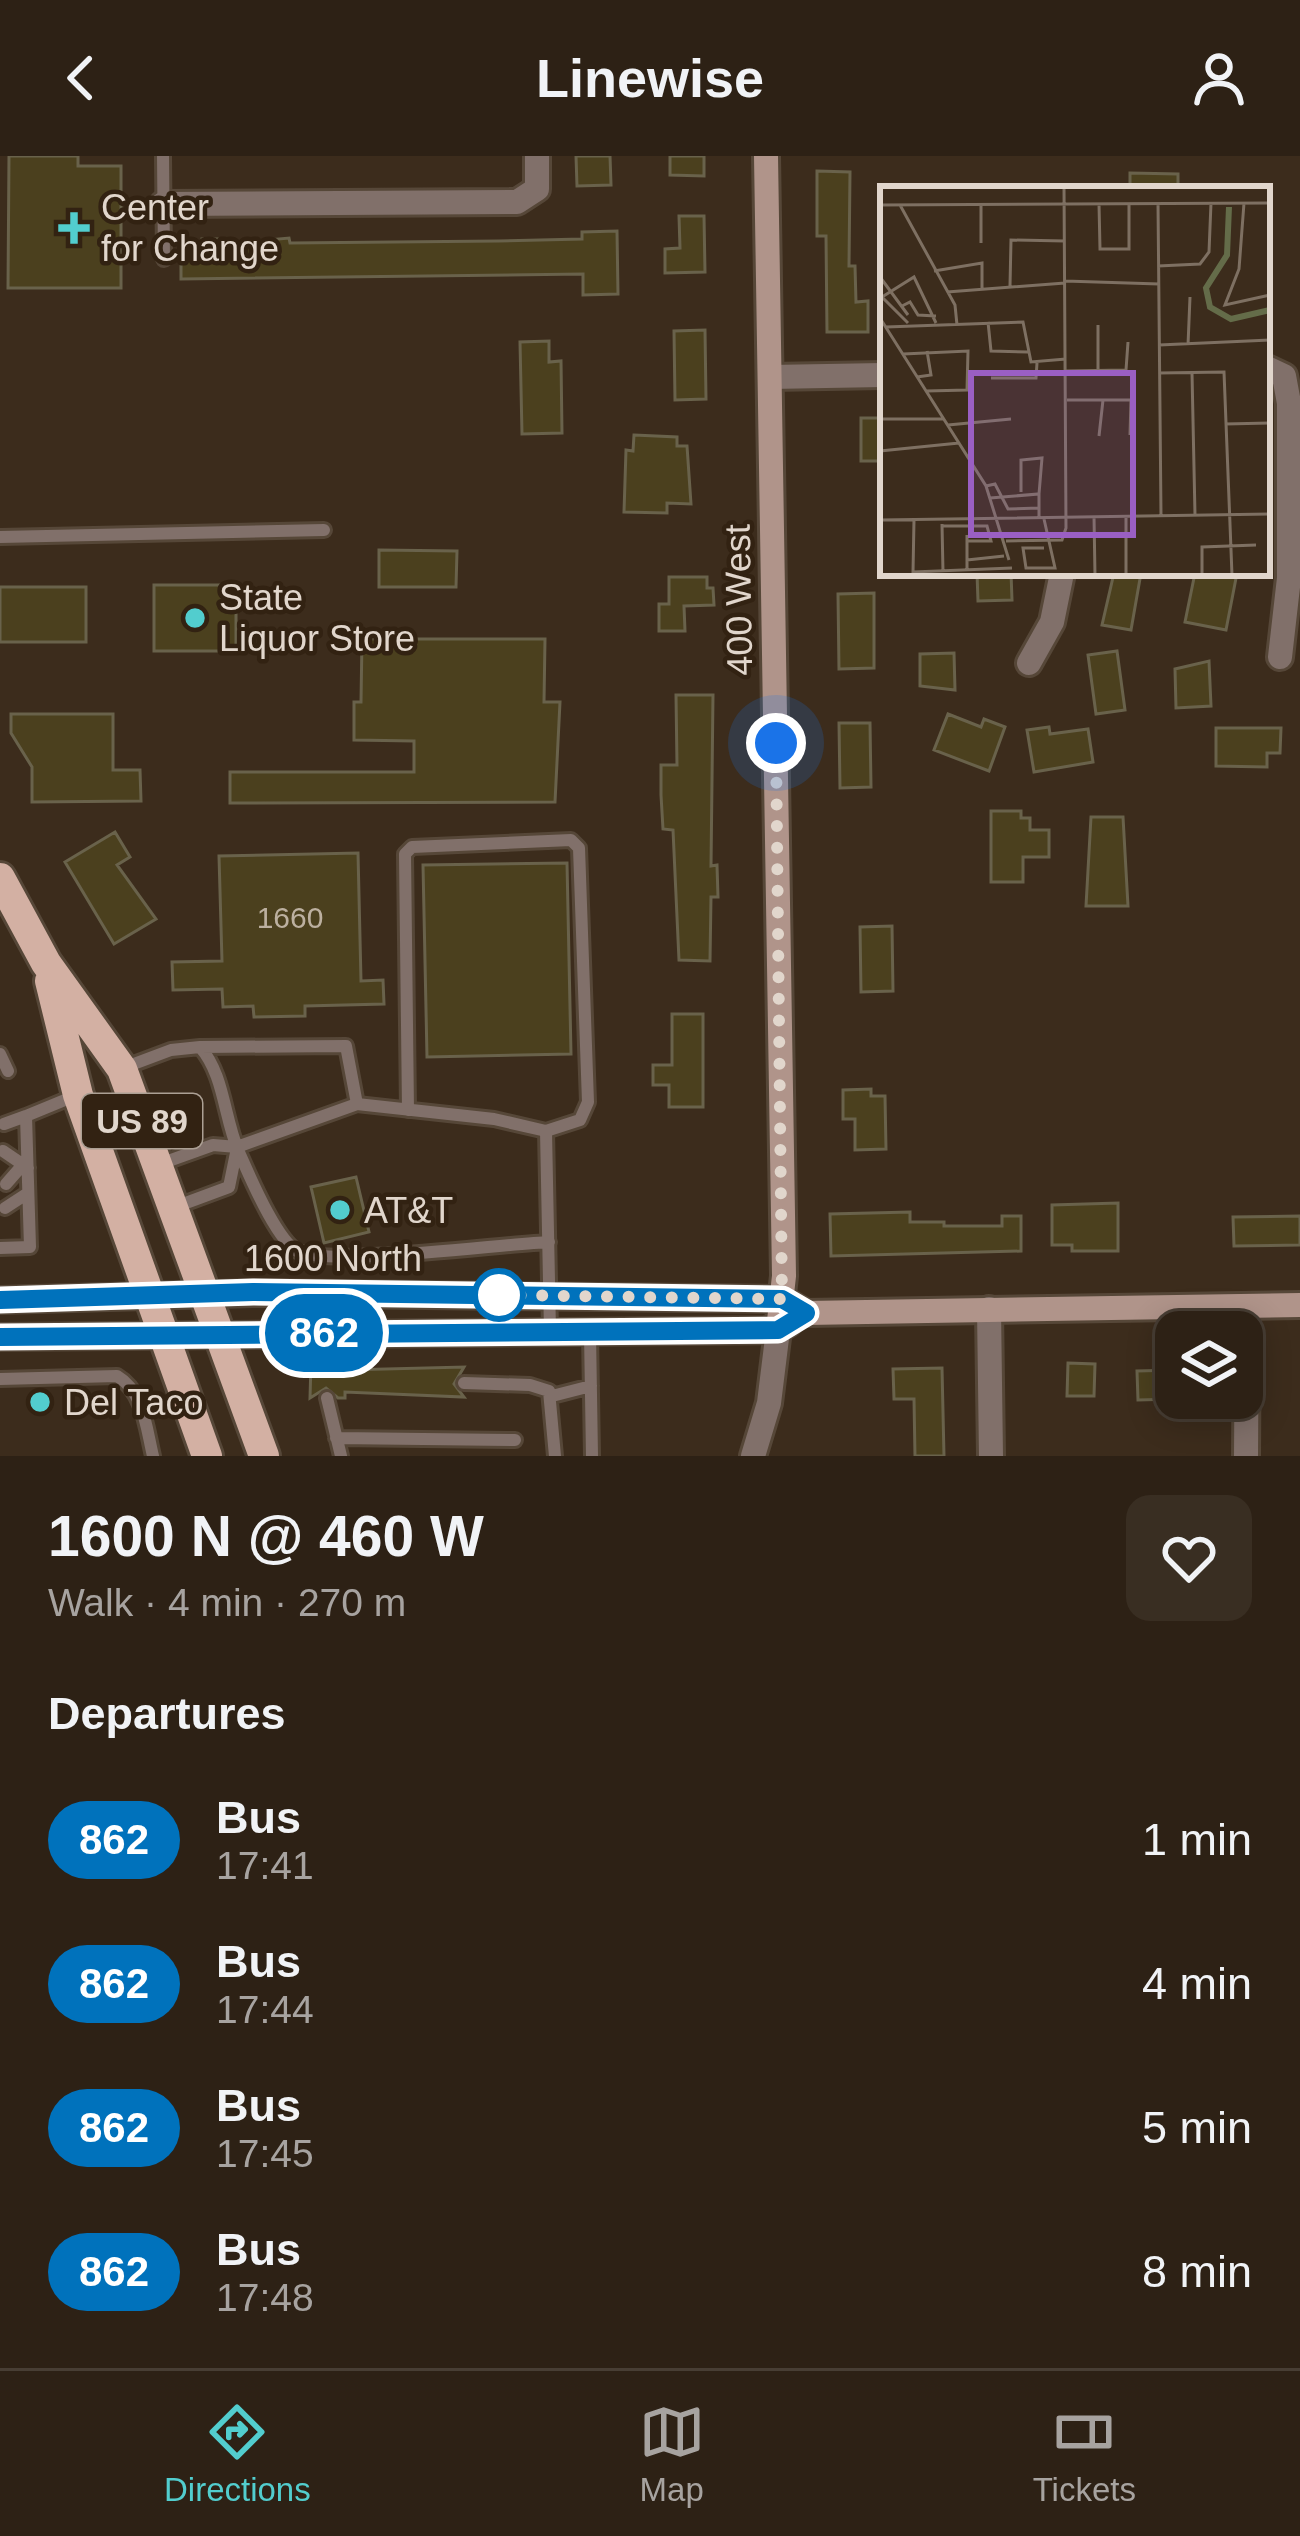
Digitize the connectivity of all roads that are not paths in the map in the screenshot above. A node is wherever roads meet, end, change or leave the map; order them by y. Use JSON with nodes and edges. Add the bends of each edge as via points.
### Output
{"nodes":[{"id":1,"x":163,"y":156,"type":"edge"},
{"id":2,"x":537,"y":156,"type":"edge"},
{"id":3,"x":766,"y":156,"type":"edge"},
{"id":4,"x":164,"y":204,"type":"junction"},
{"id":5,"x":164,"y":259,"type":"dead end"},
{"id":6,"x":1276,"y":372,"type":"edge"},
{"id":7,"x":880,"y":375,"type":"edge"},
{"id":8,"x":770,"y":376,"type":"junction"},
{"id":9,"x":324,"y":530,"type":"dead end"},
{"id":10,"x":0,"y":537,"type":"edge"},
{"id":11,"x":1061,"y":576,"type":"edge"},
{"id":12,"x":1280,"y":657,"type":"dead end"},
{"id":13,"x":1029,"y":663,"type":"dead end"},
{"id":14,"x":0,"y":878,"type":"edge"},
{"id":15,"x":46,"y":963,"type":"junction"},
{"id":16,"x":200,"y":1047,"type":"junction"},
{"id":17,"x":0,"y":1054,"type":"edge"},
{"id":18,"x":122,"y":1069,"type":"junction"},
{"id":19,"x":8,"y":1071,"type":"dead end"},
{"id":20,"x":78,"y":1095,"type":"junction"},
{"id":21,"x":357,"y":1104,"type":"junction"},
{"id":22,"x":408,"y":1110,"type":"junction"},
{"id":23,"x":26,"y":1117,"type":"junction"},
{"id":24,"x":4,"y":1124,"type":"dead end"},
{"id":25,"x":546,"y":1131,"type":"junction"},
{"id":26,"x":237,"y":1147,"type":"junction"},
{"id":27,"x":3,"y":1151,"type":"dead end"},
{"id":28,"x":159,"y":1165,"type":"junction"},
{"id":29,"x":24,"y":1168,"type":"junction"},
{"id":30,"x":6,"y":1184,"type":"dead end"},
{"id":31,"x":28,"y":1193,"type":"junction"},
{"id":32,"x":175,"y":1207,"type":"junction"},
{"id":33,"x":5,"y":1208,"type":"dead end"},
{"id":34,"x":549,"y":1242,"type":"junction"},
{"id":35,"x":0,"y":1248,"type":"edge"},
{"id":36,"x":209,"y":1294,"type":"junction"},
{"id":37,"x":152,"y":1296,"type":"junction"},
{"id":38,"x":550,"y":1296,"type":"junction"},
{"id":39,"x":782,"y":1299,"type":"junction"},
{"id":40,"x":0,"y":1300,"type":"edge"},
{"id":41,"x":1300,"y":1305,"type":"edge"},
{"id":42,"x":1247,"y":1306,"type":"junction"},
{"id":43,"x":989,"y":1309,"type":"junction"},
{"id":44,"x":806,"y":1313,"type":"junction"},
{"id":45,"x":778,"y":1330,"type":"junction"},
{"id":46,"x":550,"y":1331,"type":"junction"},
{"id":47,"x":590,"y":1331,"type":"junction"},
{"id":48,"x":166,"y":1333,"type":"junction"},
{"id":49,"x":223,"y":1334,"type":"junction"},
{"id":50,"x":0,"y":1337,"type":"edge"},
{"id":51,"x":0,"y":1378,"type":"edge"},
{"id":52,"x":464,"y":1384,"type":"dead end"},
{"id":53,"x":591,"y":1386,"type":"junction"},
{"id":54,"x":552,"y":1396,"type":"junction"},
{"id":55,"x":327,"y":1398,"type":"dead end"},
{"id":56,"x":336,"y":1438,"type":"junction"},
{"id":57,"x":515,"y":1440,"type":"dead end"},
{"id":58,"x":153,"y":1456,"type":"edge"},
{"id":59,"x":207,"y":1456,"type":"edge"},
{"id":60,"x":264,"y":1456,"type":"edge"},
{"id":61,"x":341,"y":1456,"type":"edge"},
{"id":62,"x":555,"y":1456,"type":"edge"},
{"id":63,"x":592,"y":1456,"type":"edge"},
{"id":64,"x":753,"y":1456,"type":"edge"},
{"id":65,"x":992,"y":1456,"type":"edge"},
{"id":66,"x":1246,"y":1456,"type":"edge"}],
"edges":[{"from":1,"to":4,"type":"lane"},
{"from":2,"to":4,"type":"street","via":[[535,193],[517,202]]},
{"from":3,"to":8,"type":"main road","name":"400 West"},
{"from":4,"to":5,"type":"lane"},
{"from":6,"to":12,"type":"street","via":[[1289,578]]},
{"from":7,"to":8,"type":"street"},
{"from":8,"to":39,"type":"main road","name":"400 West"},
{"from":9,"to":10,"type":"lane"},
{"from":11,"to":13,"type":"street","via":[[1052,622]]},
{"from":14,"to":15,"type":"main road","number":"US 89"},
{"from":15,"to":18,"type":"main road","number":"US 89"},
{"from":15,"to":20,"type":"main road","number":"US 89"},
{"from":16,"to":18,"type":"lane"},
{"from":16,"to":21,"type":"lane","via":[[346,1046]]},
{"from":16,"to":26,"type":"lane"},
{"from":17,"to":19,"type":"lane"},
{"from":18,"to":28,"type":"main road","number":"US 89"},
{"from":20,"to":23,"type":"lane"},
{"from":20,"to":37,"type":"main road","number":"US 89"},
{"from":21,"to":22,"type":"lane"},
{"from":21,"to":26,"type":"lane"},
{"from":22,"to":25,"type":"lane"},
{"from":22,"to":25,"type":"lane","via":[[405,854],[412,847],[571,840],[579,848],[588,1102],[580,1120]]},
{"from":23,"to":24,"type":"lane"},
{"from":23,"to":29,"type":"lane"},
{"from":25,"to":34,"type":"lane"},
{"from":26,"to":28,"type":"lane","via":[[213,1145]]},
{"from":26,"to":32,"type":"lane","via":[[229,1187]]},
{"from":26,"to":34,"type":"lane","via":[[282,1238],[299,1252]]},
{"from":27,"to":29,"type":"lane"},
{"from":28,"to":32,"type":"main road","number":"US 89"},
{"from":29,"to":30,"type":"lane"},
{"from":29,"to":31,"type":"lane"},
{"from":31,"to":33,"type":"lane"},
{"from":31,"to":35,"type":"lane","via":[[30,1247]]},
{"from":32,"to":36,"type":"main road","number":"US 89"},
{"from":34,"to":38,"type":"lane"},
{"from":36,"to":37,"type":"main road","name":"1600 North"},
{"from":36,"to":38,"type":"main road","name":"1600 North"},
{"from":36,"to":49,"type":"main road","number":"US 89"},
{"from":37,"to":40,"type":"main road","name":"1600 North"},
{"from":37,"to":48,"type":"main road","number":"US 89"},
{"from":38,"to":39,"type":"main road","name":"1600 North"},
{"from":38,"to":46,"type":"lane"},
{"from":39,"to":44,"type":"main road","name":"1600 North"},
{"from":39,"to":45,"type":"main road","name":"400 West"},
{"from":41,"to":42,"type":"main road"},
{"from":42,"to":43,"type":"main road"},
{"from":42,"to":66,"type":"street"},
{"from":43,"to":44,"type":"main road"},
{"from":43,"to":65,"type":"street"},
{"from":44,"to":45,"type":"main road"},
{"from":45,"to":47,"type":"main road","name":"1600 North"},
{"from":45,"to":64,"type":"street"},
{"from":46,"to":47,"type":"main road","name":"1600 North"},
{"from":46,"to":49,"type":"main road","name":"1600 North"},
{"from":47,"to":53,"type":"lane"},
{"from":48,"to":49,"type":"main road","name":"1600 North"},
{"from":48,"to":50,"type":"main road","name":"1600 North"},
{"from":48,"to":59,"type":"main road","number":"US 89"},
{"from":49,"to":60,"type":"main road","number":"US 89"},
{"from":51,"to":58,"type":"lane","via":[[117,1376],[140,1404]]},
{"from":52,"to":54,"type":"lane","via":[[530,1385]]},
{"from":53,"to":54,"type":"lane"},
{"from":53,"to":63,"type":"lane"},
{"from":54,"to":62,"type":"lane"},
{"from":55,"to":56,"type":"lane"},
{"from":56,"to":57,"type":"lane"},
{"from":56,"to":61,"type":"lane"}]}
